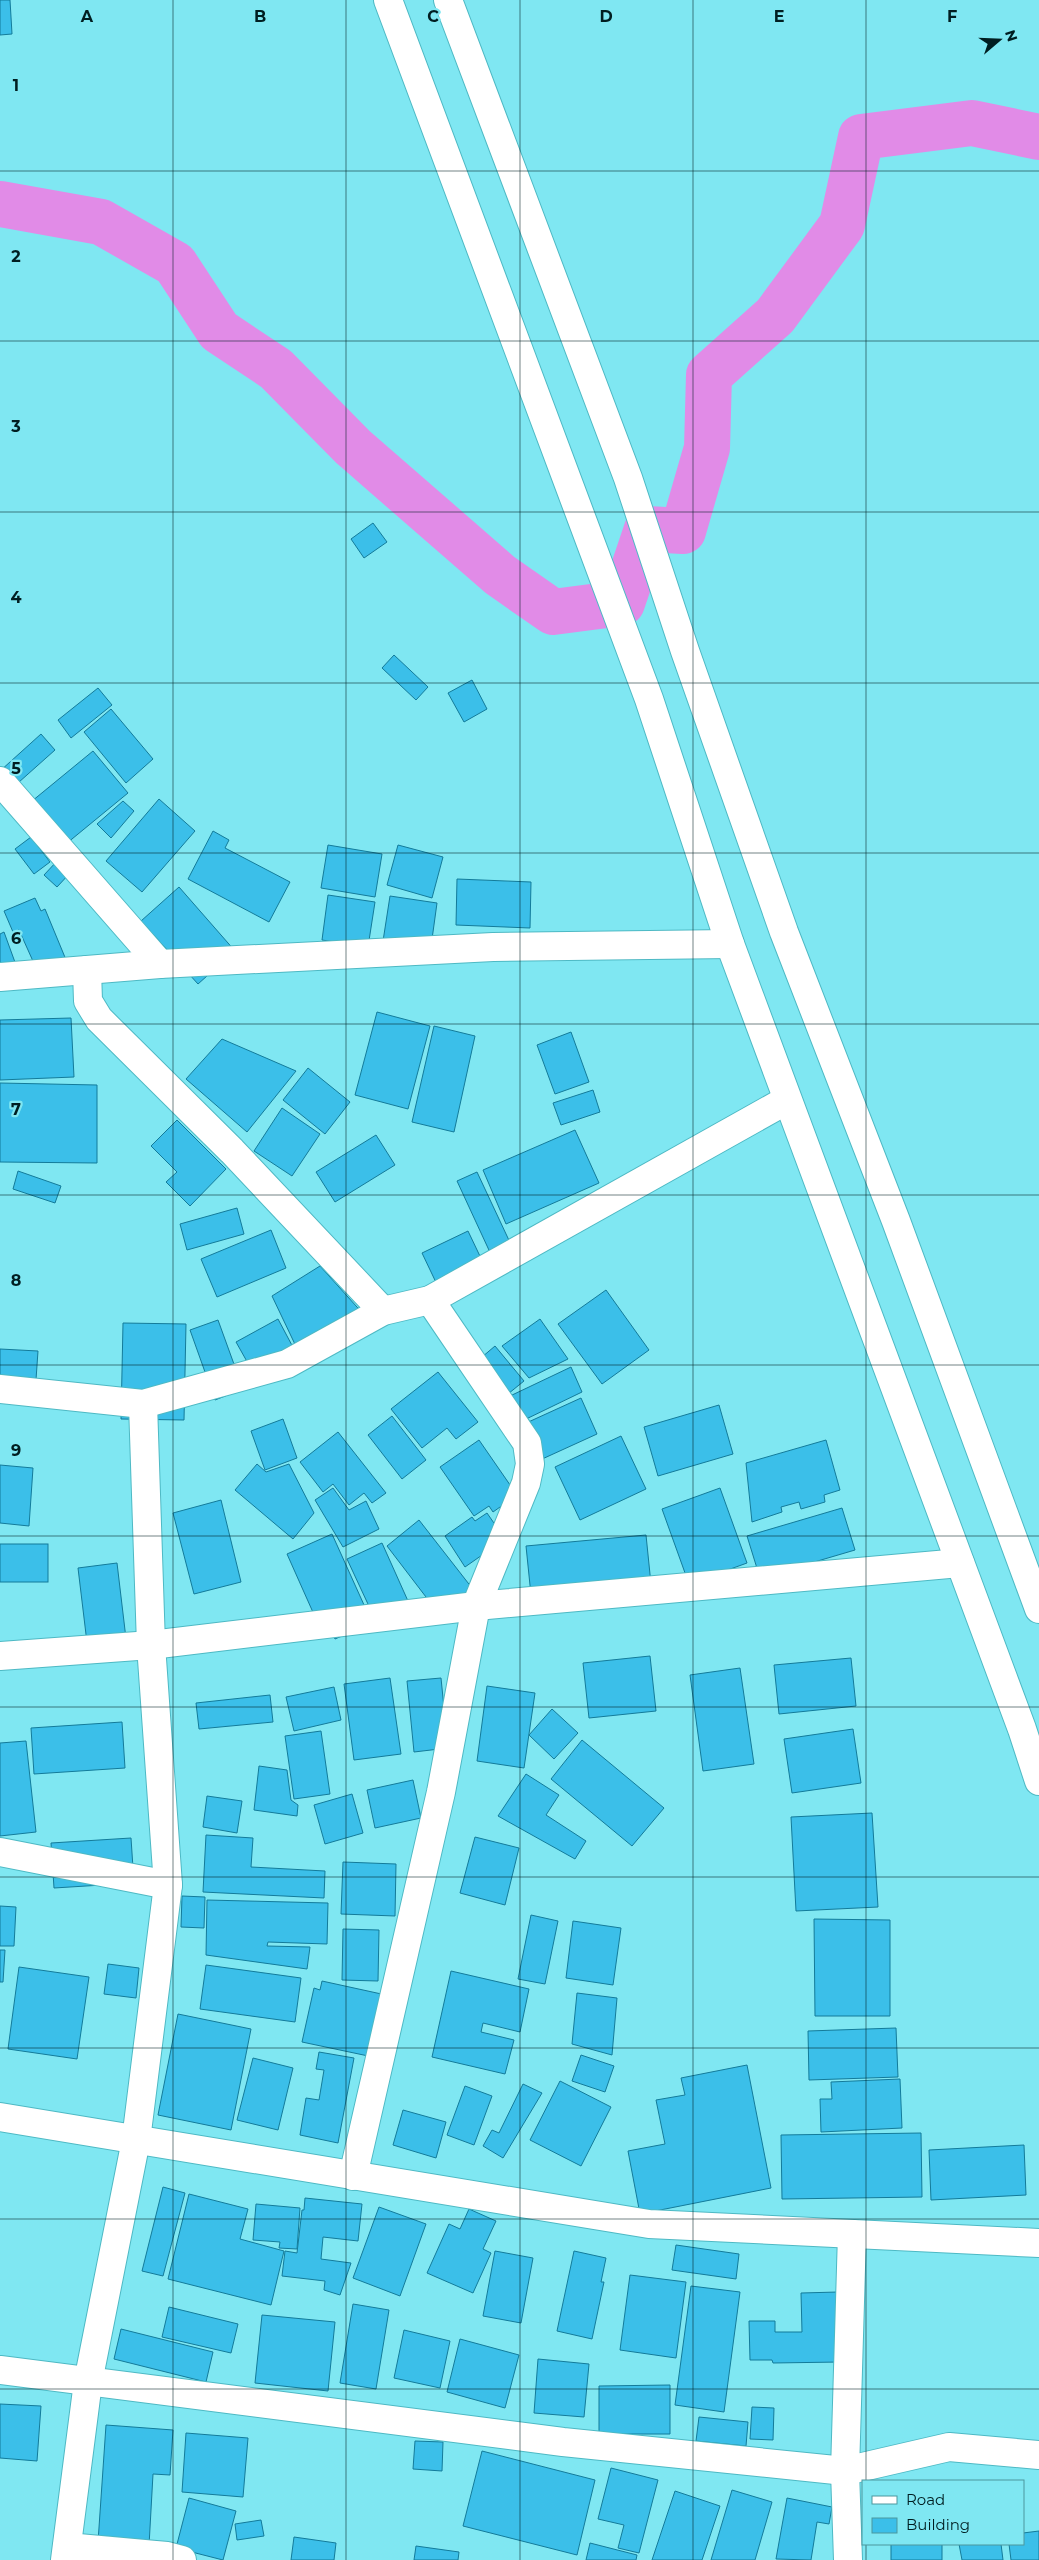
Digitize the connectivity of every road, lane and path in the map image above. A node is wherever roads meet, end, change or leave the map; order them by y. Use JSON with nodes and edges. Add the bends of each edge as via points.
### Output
{"nodes":[{"id":1,"x":388,"y":0,"type":"edge"},
{"id":2,"x":448,"y":0,"type":"edge"},
{"id":3,"x":0,"y":781,"type":"edge"},
{"id":4,"x":730,"y":944,"type":"junction"},
{"id":5,"x":160,"y":964,"type":"junction"},
{"id":6,"x":87,"y":970,"type":"junction"},
{"id":7,"x":0,"y":977,"type":"edge"},
{"id":8,"x":787,"y":1100,"type":"junction"},
{"id":9,"x":430,"y":1300,"type":"junction"},
{"id":10,"x":383,"y":1311,"type":"junction"},
{"id":11,"x":0,"y":1389,"type":"edge"},
{"id":12,"x":143,"y":1404,"type":"junction"},
{"id":13,"x":960,"y":1563,"type":"junction"},
{"id":14,"x":476,"y":1606,"type":"junction"},
{"id":15,"x":1039,"y":1609,"type":"edge"},
{"id":16,"x":151,"y":1645,"type":"junction"},
{"id":17,"x":0,"y":1656,"type":"edge"},
{"id":18,"x":1030,"y":1726,"type":"edge"},
{"id":19,"x":1039,"y":1781,"type":"edge"},
{"id":20,"x":0,"y":1852,"type":"edge"},
{"id":21,"x":168,"y":1885,"type":"junction"},
{"id":22,"x":0,"y":2117,"type":"edge"},
{"id":23,"x":136,"y":2140,"type":"junction"},
{"id":24,"x":353,"y":2176,"type":"junction"},
{"id":25,"x":852,"y":2234,"type":"junction"},
{"id":26,"x":1039,"y":2243,"type":"edge"},
{"id":27,"x":0,"y":2370,"type":"edge"},
{"id":28,"x":88,"y":2382,"type":"junction"},
{"id":29,"x":1039,"y":2455,"type":"edge"},
{"id":30,"x":845,"y":2471,"type":"junction"},
{"id":31,"x":66,"y":2553,"type":"edge"},
{"id":32,"x":182,"y":2560,"type":"edge"},
{"id":33,"x":848,"y":2560,"type":"edge"}],
"edges":[{"from":1,"to":4,"type":"main road","via":[[649,700]]},
{"from":2,"to":15,"type":"main road","via":[[628,478],[784,932],[896,1221]]},
{"from":3,"to":5,"type":"main road"},
{"from":4,"to":5,"type":"main road","via":[[493,947]]},
{"from":4,"to":8,"type":"main road"},
{"from":5,"to":6,"type":"main road"},
{"from":6,"to":7,"type":"main road"},
{"from":6,"to":10,"type":"main road","via":[[88,1001],[100,1019],[232,1151]]},
{"from":8,"to":9,"type":"main road"},
{"from":8,"to":13,"type":"main road"},
{"from":9,"to":10,"type":"main road"},
{"from":9,"to":14,"type":"main road","via":[[527,1443],[530,1464],[526,1483]]},
{"from":10,"to":12,"type":"main road","via":[[287,1364]]},
{"from":11,"to":12,"type":"main road"},
{"from":12,"to":16,"type":"main road"},
{"from":13,"to":14,"type":"main road"},
{"from":13,"to":18,"type":"main road"},
{"from":14,"to":16,"type":"main road"},
{"from":14,"to":24,"type":"main road","via":[[441,1792]]},
{"from":16,"to":17,"type":"main road"},
{"from":16,"to":21,"type":"main road"},
{"from":18,"to":19,"type":"main road"},
{"from":20,"to":21,"type":"main road"},
{"from":21,"to":23,"type":"main road"},
{"from":22,"to":23,"type":"main road"},
{"from":23,"to":24,"type":"main road"},
{"from":23,"to":28,"type":"main road"},
{"from":24,"to":25,"type":"main road","via":[[649,2224]]},
{"from":25,"to":26,"type":"main road"},
{"from":25,"to":30,"type":"main road"},
{"from":27,"to":28,"type":"main road"},
{"from":28,"to":30,"type":"main road","via":[[562,2442]]},
{"from":28,"to":31,"type":"main road"},
{"from":29,"to":30,"type":"main road","via":[[949,2447]]},
{"from":30,"to":33,"type":"main road"},
{"from":31,"to":32,"type":"main road","via":[[167,2556]]}]}
